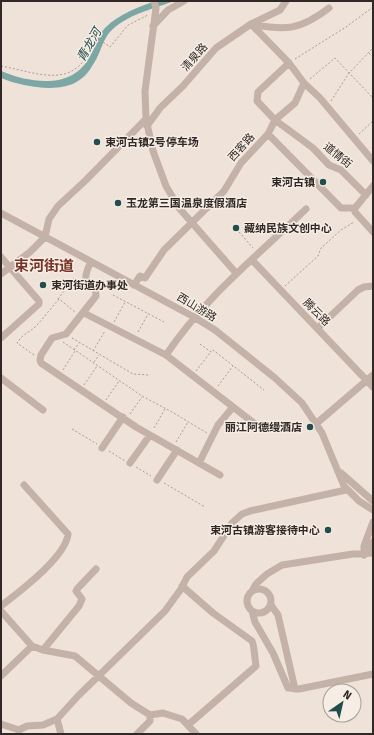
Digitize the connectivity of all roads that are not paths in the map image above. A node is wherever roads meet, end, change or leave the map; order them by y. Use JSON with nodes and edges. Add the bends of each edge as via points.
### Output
{"nodes":[{"id":1,"x":184,"y":1,"type":"edge"},
{"id":2,"x":286,"y":1,"type":"edge"},
{"id":3,"x":155,"y":8,"type":"edge"},
{"id":4,"x":329,"y":8,"type":"dead end"},
{"id":5,"x":251,"y":24,"type":"junction"},
{"id":6,"x":153,"y":26,"type":"junction"},
{"id":7,"x":289,"y":63,"type":"junction"},
{"id":8,"x":304,"y":83,"type":"junction"},
{"id":9,"x":275,"y":120,"type":"junction"},
{"id":10,"x":146,"y":123,"type":"junction"},
{"id":11,"x":268,"y":134,"type":"junction"},
{"id":12,"x":373,"y":162,"type":"edge"},
{"id":13,"x":373,"y":186,"type":"edge"},
{"id":14,"x":366,"y":194,"type":"junction"},
{"id":15,"x":355,"y":208,"type":"junction"},
{"id":16,"x":306,"y":210,"type":"dead end"},
{"id":17,"x":1,"y":213,"type":"edge"},
{"id":18,"x":191,"y":222,"type":"junction"},
{"id":19,"x":373,"y":232,"type":"edge"},
{"id":20,"x":45,"y":237,"type":"junction"},
{"id":21,"x":1,"y":257,"type":"edge"},
{"id":22,"x":252,"y":260,"type":"junction"},
{"id":23,"x":91,"y":262,"type":"junction"},
{"id":24,"x":10,"y":267,"type":"junction"},
{"id":25,"x":236,"y":273,"type":"junction"},
{"id":26,"x":1,"y":274,"type":"edge"},
{"id":27,"x":134,"y":285,"type":"junction"},
{"id":28,"x":373,"y":286,"type":"edge"},
{"id":29,"x":82,"y":315,"type":"junction"},
{"id":30,"x":194,"y":317,"type":"junction"},
{"id":31,"x":318,"y":328,"type":"junction"},
{"id":32,"x":1,"y":338,"type":"edge"},
{"id":33,"x":166,"y":355,"type":"junction"},
{"id":34,"x":373,"y":375,"type":"edge"},
{"id":35,"x":367,"y":380,"type":"junction"},
{"id":36,"x":3,"y":382,"type":"edge"},
{"id":37,"x":373,"y":388,"type":"edge"},
{"id":38,"x":233,"y":407,"type":"junction"},
{"id":39,"x":43,"y":410,"type":"dead end"},
{"id":40,"x":124,"y":418,"type":"junction"},
{"id":41,"x":317,"y":423,"type":"junction"},
{"id":42,"x":255,"y":424,"type":"dead end"},
{"id":43,"x":150,"y":435,"type":"junction"},
{"id":44,"x":102,"y":448,"type":"road end"},
{"id":45,"x":175,"y":449,"type":"junction"},
{"id":46,"x":130,"y":463,"type":"road end"},
{"id":47,"x":198,"y":463,"type":"junction"},
{"id":48,"x":338,"y":469,"type":"junction"},
{"id":49,"x":220,"y":476,"type":"dead end"},
{"id":50,"x":157,"y":480,"type":"road end"},
{"id":51,"x":24,"y":485,"type":"dead end"},
{"id":52,"x":346,"y":490,"type":"junction"},
{"id":53,"x":373,"y":500,"type":"edge"},
{"id":54,"x":373,"y":510,"type":"edge"},
{"id":55,"x":373,"y":522,"type":"edge"},
{"id":56,"x":373,"y":542,"type":"edge"},
{"id":57,"x":373,"y":553,"type":"edge"},
{"id":58,"x":364,"y":555,"type":"junction"},
{"id":59,"x":96,"y":568,"type":"dead end"},
{"id":60,"x":182,"y":586,"type":"junction"},
{"id":61,"x":252,"y":591,"type":"junction"},
{"id":62,"x":271,"y":605,"type":"junction"},
{"id":63,"x":1,"y":606,"type":"edge"},
{"id":64,"x":1,"y":611,"type":"edge"},
{"id":65,"x":252,"y":611,"type":"junction"},
{"id":66,"x":32,"y":646,"type":"junction"},
{"id":67,"x":43,"y":650,"type":"junction"},
{"id":68,"x":373,"y":674,"type":"edge"},
{"id":69,"x":1,"y":676,"type":"edge"},
{"id":70,"x":99,"y":677,"type":"junction"},
{"id":71,"x":295,"y":689,"type":"junction"},
{"id":72,"x":150,"y":715,"type":"junction"},
{"id":73,"x":57,"y":719,"type":"junction"},
{"id":74,"x":1,"y":724,"type":"edge"},
{"id":75,"x":188,"y":725,"type":"junction"},
{"id":76,"x":61,"y":734,"type":"edge"},
{"id":77,"x":137,"y":734,"type":"edge"},
{"id":78,"x":196,"y":734,"type":"edge"}],
"edges":[{"from":1,"to":6,"type":"street","via":[[168,10]]},
{"from":2,"to":5,"type":"street","name":"清泉路","via":[[280,10]]},
{"from":3,"to":6,"type":"street"},
{"from":4,"to":5,"type":"street","via":[[305,24],[289,28]]},
{"from":5,"to":7,"type":"street"},
{"from":5,"to":10,"type":"street","name":"清泉路","via":[[216,48]]},
{"from":6,"to":10,"type":"street","via":[[146,77]]},
{"from":7,"to":8,"type":"street"},
{"from":7,"to":9,"type":"street","name":"道情街","via":[[256,96],[258,103]]},
{"from":8,"to":9,"type":"street","name":"西客路","via":[[296,103]]},
{"from":8,"to":12,"type":"street"},
{"from":9,"to":11,"type":"street","name":"西客路"},
{"from":9,"to":14,"type":"street","name":"道情街","via":[[313,148],[330,165],[341,170]]},
{"from":10,"to":18,"type":"street","via":[[166,186]]},
{"from":10,"to":20,"type":"street","name":"清泉路","via":[[58,206],[49,219]]},
{"from":11,"to":15,"type":"street","via":[[341,208]]},
{"from":11,"to":18,"type":"street","name":"西客路","via":[[241,163],[224,191]]},
{"from":13,"to":14,"type":"street"},
{"from":14,"to":15,"type":"street"},
{"from":15,"to":19,"type":"street","via":[[356,214]]},
{"from":16,"to":22,"type":"street"},
{"from":17,"to":20,"type":"street","name":"西山游路"},
{"from":18,"to":25,"type":"street"},
{"from":18,"to":27,"type":"street","name":"西客路","via":[[164,250],[145,278],[140,276]]},
{"from":20,"to":23,"type":"street","name":"西山游路"},
{"from":20,"to":24,"type":"street"},
{"from":21,"to":24,"type":"street"},
{"from":22,"to":25,"type":"street"},
{"from":22,"to":31,"type":"street","name":"腾云路"},
{"from":23,"to":27,"type":"street","name":"西山游路"},
{"from":23,"to":29,"type":"street","via":[[85,276],[86,281],[95,290],[96,296]]},
{"from":24,"to":26,"type":"street"},
{"from":24,"to":32,"type":"street","via":[[39,304]]},
{"from":25,"to":30,"type":"street"},
{"from":27,"to":30,"type":"street","name":"西山游路"},
{"from":28,"to":31,"type":"street","via":[[358,290]]},
{"from":29,"to":33,"type":"street","via":[[110,326]]},
{"from":29,"to":40,"type":"street","via":[[66,334],[52,338],[40,359],[44,366]]},
{"from":30,"to":33,"type":"street"},
{"from":30,"to":41,"type":"street","name":"西山游路","via":[[215,330],[275,378]]},
{"from":31,"to":35,"type":"street","name":"腾云路"},
{"from":33,"to":38,"type":"street"},
{"from":34,"to":35,"type":"street"},
{"from":35,"to":37,"type":"street","name":"腾云路"},
{"from":35,"to":41,"type":"street"},
{"from":36,"to":39,"type":"street"},
{"from":38,"to":42,"type":"street"},
{"from":38,"to":47,"type":"street","via":[[218,425]]},
{"from":40,"to":43,"type":"street"},
{"from":40,"to":44,"type":"street"},
{"from":41,"to":48,"type":"street","name":"西山游路"},
{"from":43,"to":45,"type":"street"},
{"from":43,"to":46,"type":"street"},
{"from":45,"to":47,"type":"street"},
{"from":45,"to":50,"type":"street"},
{"from":47,"to":49,"type":"street"},
{"from":48,"to":52,"type":"street","name":"西山游路"},
{"from":48,"to":53,"type":"street","via":[[346,479]]},
{"from":51,"to":63,"type":"street","via":[[68,534],[68,539],[53,561]]},
{"from":52,"to":54,"type":"street"},
{"from":52,"to":60,"type":"street","via":[[242,514],[232,522],[214,551],[187,577]]},
{"from":55,"to":58,"type":"street","via":[[364,546]]},
{"from":56,"to":58,"type":"street"},
{"from":57,"to":58,"type":"street"},
{"from":58,"to":61,"type":"street","via":[[353,554],[282,565],[267,574]]},
{"from":59,"to":67,"type":"street","via":[[77,589],[76,592],[82,599],[79,606]]},
{"from":60,"to":70,"type":"street","via":[[165,611]]},
{"from":60,"to":75,"type":"street","via":[[213,613],[252,641],[256,666]]},
{"from":61,"to":62,"type":"street","via":[[266,591],[271,599]]},
{"from":61,"to":65,"type":"street","via":[[247,603]]},
{"from":62,"to":65,"type":"street","via":[[262,613]]},
{"from":62,"to":71,"type":"street","via":[[278,615]]},
{"from":64,"to":66,"type":"street"},
{"from":65,"to":71,"type":"street","via":[[288,688]]},
{"from":66,"to":67,"type":"street"},
{"from":66,"to":69,"type":"street"},
{"from":67,"to":70,"type":"street","via":[[75,656]]},
{"from":68,"to":71,"type":"street"},
{"from":70,"to":72,"type":"street"},
{"from":70,"to":73,"type":"street"},
{"from":72,"to":75,"type":"street","via":[[163,713],[176,716]]},
{"from":72,"to":77,"type":"street","via":[[150,721]]},
{"from":73,"to":74,"type":"street","via":[[43,726],[27,726],[19,730]]},
{"from":73,"to":76,"type":"street"},
{"from":75,"to":78,"type":"street"}]}
